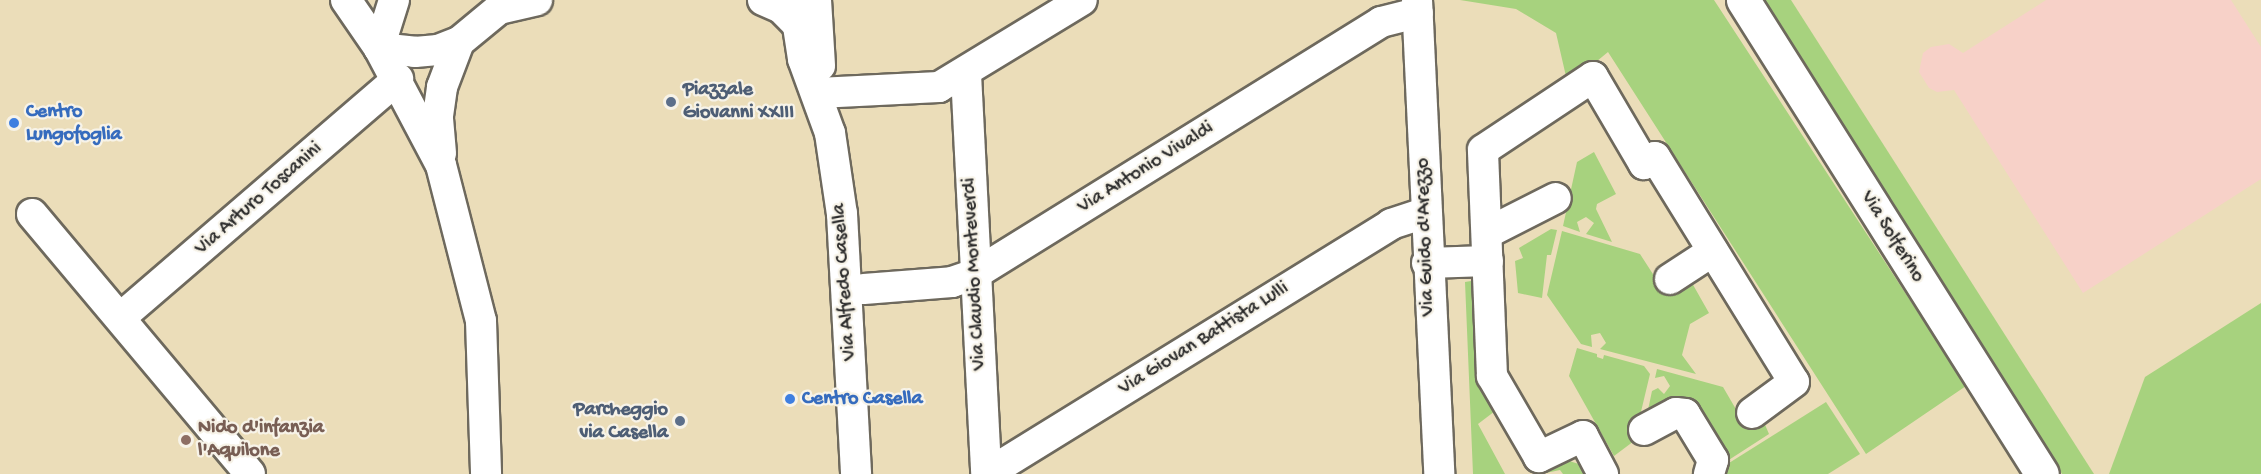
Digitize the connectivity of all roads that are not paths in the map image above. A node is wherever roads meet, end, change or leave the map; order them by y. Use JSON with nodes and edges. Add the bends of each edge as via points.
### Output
{"nodes":[{"id":1,"x":346,"y":0,"type":"edge"},
{"id":2,"x":394,"y":0,"type":"edge"},
{"id":3,"x":537,"y":0,"type":"edge"},
{"id":4,"x":763,"y":0,"type":"edge"},
{"id":5,"x":816,"y":0,"type":"edge"},
{"id":6,"x":1082,"y":0,"type":"edge"},
{"id":7,"x":1743,"y":0,"type":"edge"},
{"id":8,"x":1417,"y":7,"type":"edge"},
{"id":9,"x":795,"y":11,"type":"edge"},
{"id":10,"x":459,"y":42,"type":"junction"},
{"id":11,"x":379,"y":48,"type":"junction"},
{"id":12,"x":966,"y":74,"type":"junction"},
{"id":13,"x":398,"y":79,"type":"junction"},
{"id":14,"x":818,"y":93,"type":"junction"},
{"id":15,"x":441,"y":165,"type":"junction"},
{"id":16,"x":1556,"y":198,"type":"dead end"},
{"id":17,"x":1425,"y":213,"type":"junction"},
{"id":18,"x":32,"y":214,"type":"dead end"},
{"id":19,"x":1713,"y":251,"type":"junction"},
{"id":20,"x":1480,"y":252,"type":"junction"},
{"id":21,"x":1427,"y":263,"type":"junction"},
{"id":22,"x":975,"y":274,"type":"junction"},
{"id":23,"x":1670,"y":279,"type":"dead end"},
{"id":24,"x":864,"y":289,"type":"dead end"},
{"id":25,"x":120,"y":318,"type":"junction"},
{"id":26,"x":1752,"y":413,"type":"dead end"},
{"id":27,"x":1644,"y":430,"type":"dead end"},
{"id":28,"x":250,"y":474,"type":"edge"},
{"id":29,"x":486,"y":474,"type":"edge"},
{"id":30,"x":856,"y":474,"type":"edge"},
{"id":31,"x":986,"y":474,"type":"edge"},
{"id":32,"x":1439,"y":474,"type":"edge"},
{"id":33,"x":1603,"y":474,"type":"edge"},
{"id":34,"x":1709,"y":474,"type":"edge"},
{"id":35,"x":2042,"y":474,"type":"edge"}],
"edges":[{"from":1,"to":11,"type":"street"},
{"from":2,"to":11,"type":"street"},
{"from":3,"to":10,"type":"street","via":[[499,9]]},
{"from":4,"to":9,"type":"street"},
{"from":5,"to":14,"type":"street","name":"Via Alfredo Casella"},
{"from":6,"to":12,"type":"street"},
{"from":7,"to":35,"type":"main road","name":"Via Solferino"},
{"from":8,"to":17,"type":"street","name":"Via Guido d'Arezzo"},
{"from":8,"to":22,"type":"street","name":"Via Antonio Vivaldi","via":[[1381,22]]},
{"from":9,"to":14,"type":"street","name":"Via Alfredo Casella","via":[[803,59]]},
{"from":10,"to":11,"type":"street","via":[[438,50],[415,52]]},
{"from":10,"to":15,"type":"street","via":[[442,87],[438,116]]},
{"from":11,"to":13,"type":"street"},
{"from":12,"to":14,"type":"street","via":[[939,87]]},
{"from":12,"to":22,"type":"street","name":"Via Claudio Monteverdi"},
{"from":13,"to":15,"type":"street"},
{"from":13,"to":25,"type":"street","name":"Via Arturo Toscanini"},
{"from":14,"to":30,"type":"street","name":"Via Alfredo Casella","via":[[830,133],[843,214]]},
{"from":15,"to":29,"type":"street","via":[[481,321]]},
{"from":16,"to":20,"type":"street"},
{"from":17,"to":21,"type":"street","name":"Via Guido d'Arezzo"},
{"from":17,"to":31,"type":"street","name":"Via Giovan Battista Lulli","via":[[1391,224]]},
{"from":18,"to":25,"type":"street"},
{"from":19,"to":20,"type":"street","via":[[1655,157],[1644,164],[1593,77],[1483,150]]},
{"from":19,"to":23,"type":"street"},
{"from":19,"to":26,"type":"street","via":[[1794,382]]},
{"from":20,"to":21,"type":"street"},
{"from":20,"to":33,"type":"street","via":[[1492,376],[1539,457],[1583,436]]},
{"from":21,"to":32,"type":"street","name":"Via Guido d'Arezzo"},
{"from":22,"to":24,"type":"street","name":"Via Antonio Vivaldi","via":[[952,282]]},
{"from":22,"to":31,"type":"street","name":"Via Claudio Monteverdi"},
{"from":25,"to":28,"type":"street"},
{"from":27,"to":34,"type":"street","via":[[1676,413],[1685,414],[1713,460]]}]}
